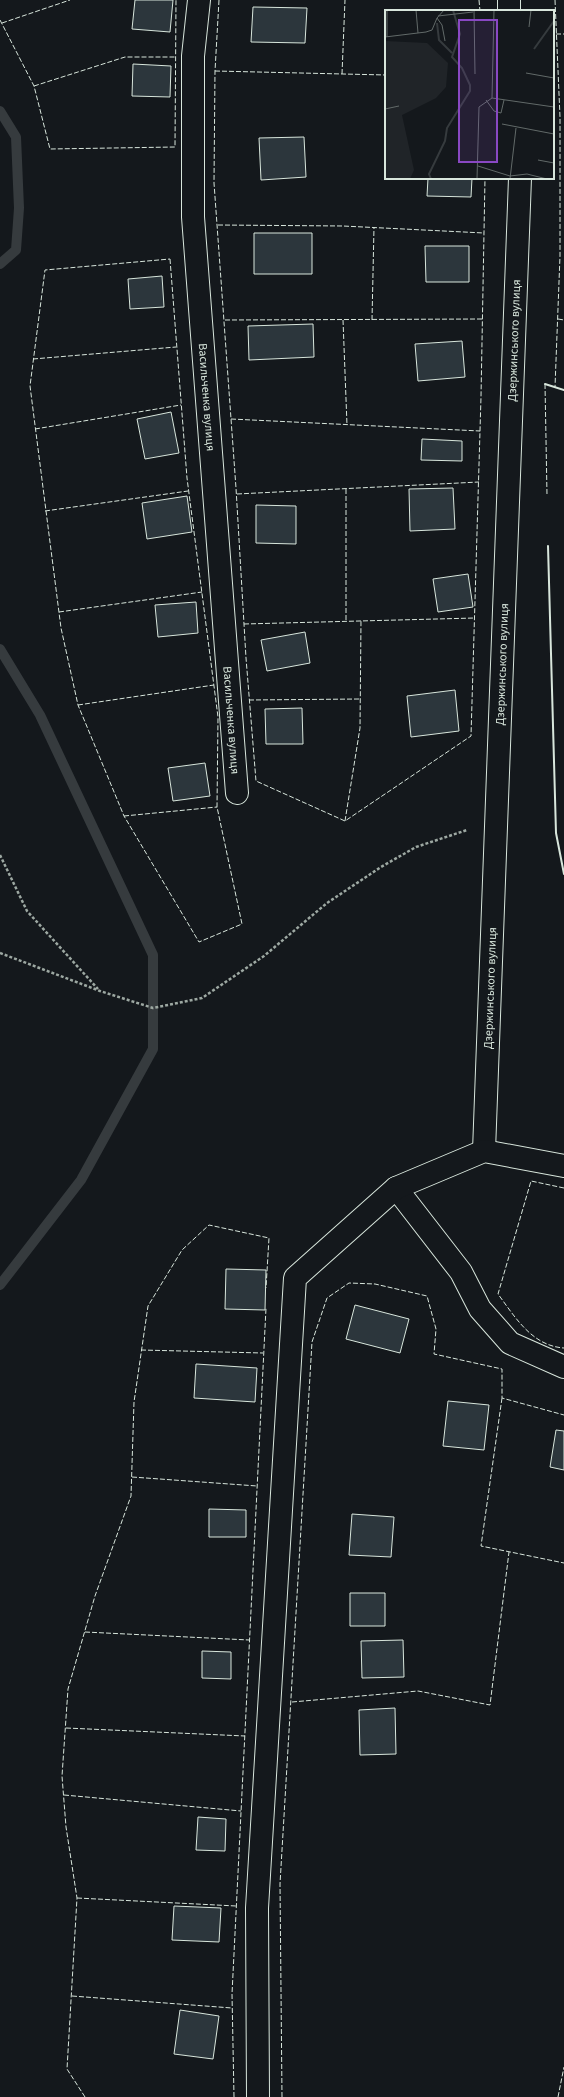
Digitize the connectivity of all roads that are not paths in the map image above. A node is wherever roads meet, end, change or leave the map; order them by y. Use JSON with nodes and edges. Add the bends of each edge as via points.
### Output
{"nodes":[{"id":1,"x":199,"y":0,"type":"edge"},
{"id":2,"x":520,"y":179,"type":"edge"},
{"id":3,"x":237,"y":793,"type":"dead end"},
{"id":4,"x":484,"y":1151,"type":"junction"},
{"id":5,"x":564,"y":1166,"type":"edge"},
{"id":6,"x":396,"y":1188,"type":"junction"},
{"id":7,"x":564,"y":1367,"type":"edge"},
{"id":8,"x":258,"y":2097,"type":"edge"}],
"edges":[{"from":1,"to":3,"type":"street","name":"Васильченка вулиця","via":[[193,56],[193,217]]},
{"from":2,"to":4,"type":"street","name":"Дзержинського вулиця"},
{"from":4,"to":5,"type":"street"},
{"from":4,"to":6,"type":"street"},
{"from":6,"to":7,"type":"street","via":[[461,1272],[480,1309],[510,1343]]},
{"from":6,"to":8,"type":"street","via":[[295,1278],[257,1908]]}]}
